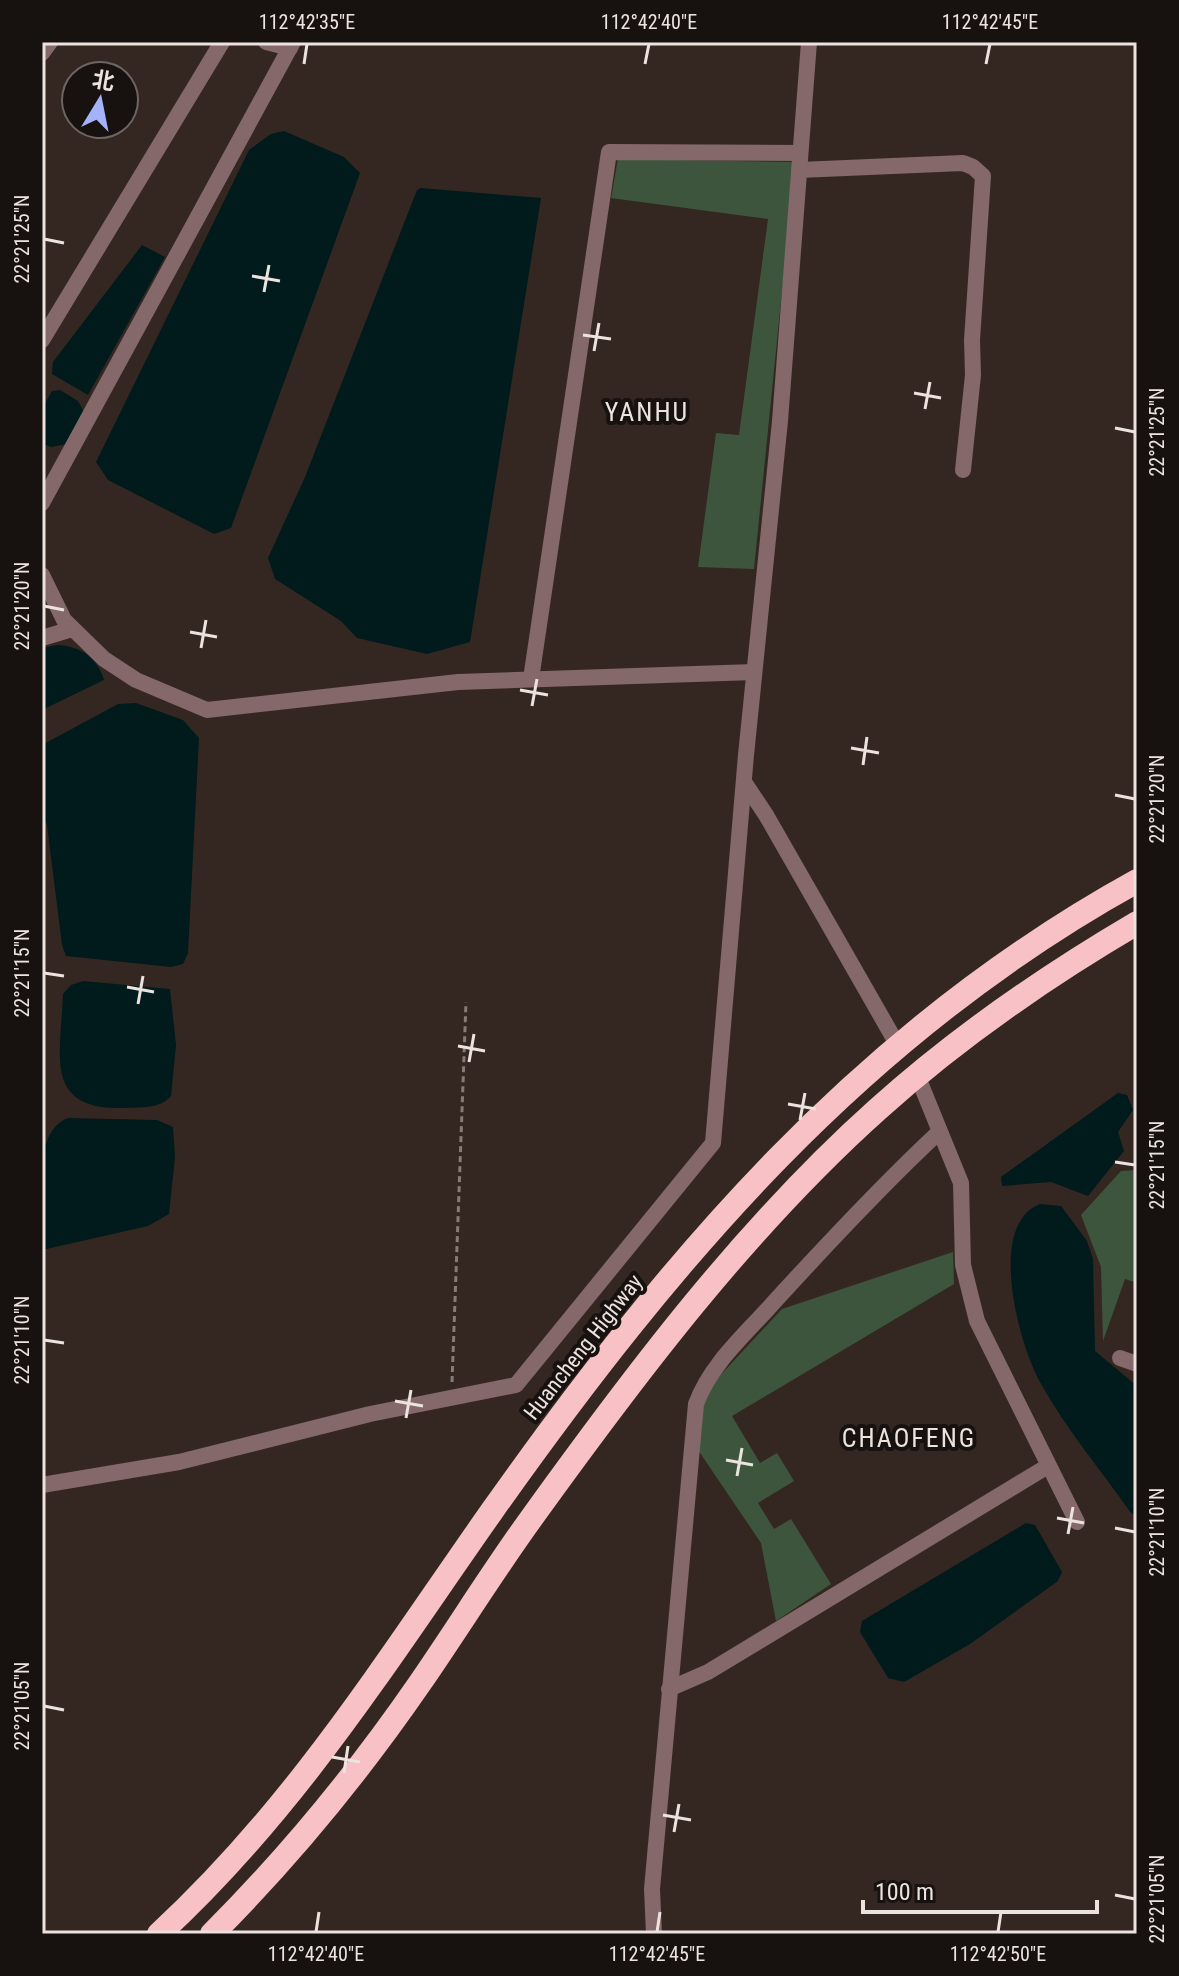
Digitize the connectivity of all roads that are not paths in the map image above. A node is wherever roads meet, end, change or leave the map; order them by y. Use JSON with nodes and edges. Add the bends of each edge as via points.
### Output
{"nodes":[{"id":1,"x":50,"y":42,"type":"edge"},
{"id":2,"x":222,"y":42,"type":"edge"},
{"id":3,"x":266,"y":42,"type":"edge"},
{"id":4,"x":809,"y":42,"type":"edge"},
{"id":5,"x":291,"y":45,"type":"edge"},
{"id":6,"x":42,"y":53,"type":"edge"},
{"id":7,"x":799,"y":162,"type":"junction"},
{"id":8,"x":42,"y":340,"type":"edge"},
{"id":9,"x":963,"y":470,"type":"dead end"},
{"id":10,"x":42,"y":503,"type":"edge"},
{"id":11,"x":42,"y":575,"type":"edge"},
{"id":12,"x":72,"y":629,"type":"junction"},
{"id":13,"x":42,"y":638,"type":"edge"},
{"id":14,"x":754,"y":672,"type":"junction"},
{"id":15,"x":531,"y":679,"type":"junction"},
{"id":16,"x":744,"y":782,"type":"junction"},
{"id":17,"x":1137,"y":881,"type":"edge"},
{"id":18,"x":1137,"y":923,"type":"edge"},
{"id":19,"x":897,"y":1044,"type":"junction"},
{"id":20,"x":917,"y":1075,"type":"junction"},
{"id":21,"x":939,"y":1132,"type":"junction"},
{"id":22,"x":1120,"y":1358,"type":"dead end"},
{"id":23,"x":1137,"y":1364,"type":"edge"},
{"id":24,"x":1048,"y":1466,"type":"junction"},
{"id":25,"x":42,"y":1485,"type":"edge"},
{"id":26,"x":1077,"y":1522,"type":"dead end"},
{"id":27,"x":669,"y":1689,"type":"junction"},
{"id":28,"x":159,"y":1934,"type":"edge"},
{"id":29,"x":212,"y":1934,"type":"edge"},
{"id":30,"x":654,"y":1934,"type":"edge"}],
"edges":[{"from":1,"to":6,"type":"street"},
{"from":2,"to":8,"type":"street"},
{"from":3,"to":5,"type":"street"},
{"from":4,"to":7,"type":"street"},
{"from":5,"to":10,"type":"street"},
{"from":7,"to":9,"type":"street","via":[[963,163],[983,176]]},
{"from":7,"to":14,"type":"street"},
{"from":7,"to":15,"type":"street","via":[[609,152]]},
{"from":11,"to":12,"type":"street"},
{"from":12,"to":13,"type":"street"},
{"from":12,"to":15,"type":"street","via":[[136,680],[207,710]]},
{"from":14,"to":15,"type":"street"},
{"from":14,"to":16,"type":"street"},
{"from":16,"to":19,"type":"street"},
{"from":16,"to":25,"type":"street","via":[[713,1143],[516,1385],[370,1414],[179,1462]]},
{"from":17,"to":19,"type":"highway","name":"Huancheng Highway","via":[[999,966]]},
{"from":18,"to":20,"type":"highway","via":[[1020,995]]},
{"from":19,"to":28,"type":"highway","name":"Huancheng Highway","via":[[795,1137],[658,1292],[504,1494],[343,1727],[259,1832]]},
{"from":20,"to":21,"type":"street"},
{"from":20,"to":29,"type":"highway","via":[[821,1163],[686,1315],[534,1515],[363,1760],[286,1856]]},
{"from":21,"to":24,"type":"street","via":[[961,1183],[963,1265],[977,1321]]},
{"from":21,"to":27,"type":"street","via":[[873,1193],[701,1391],[692,1431]]},
{"from":22,"to":23,"type":"street"},
{"from":24,"to":26,"type":"street"},
{"from":24,"to":27,"type":"street","via":[[708,1672]]},
{"from":27,"to":30,"type":"street","via":[[652,1889]]}]}
